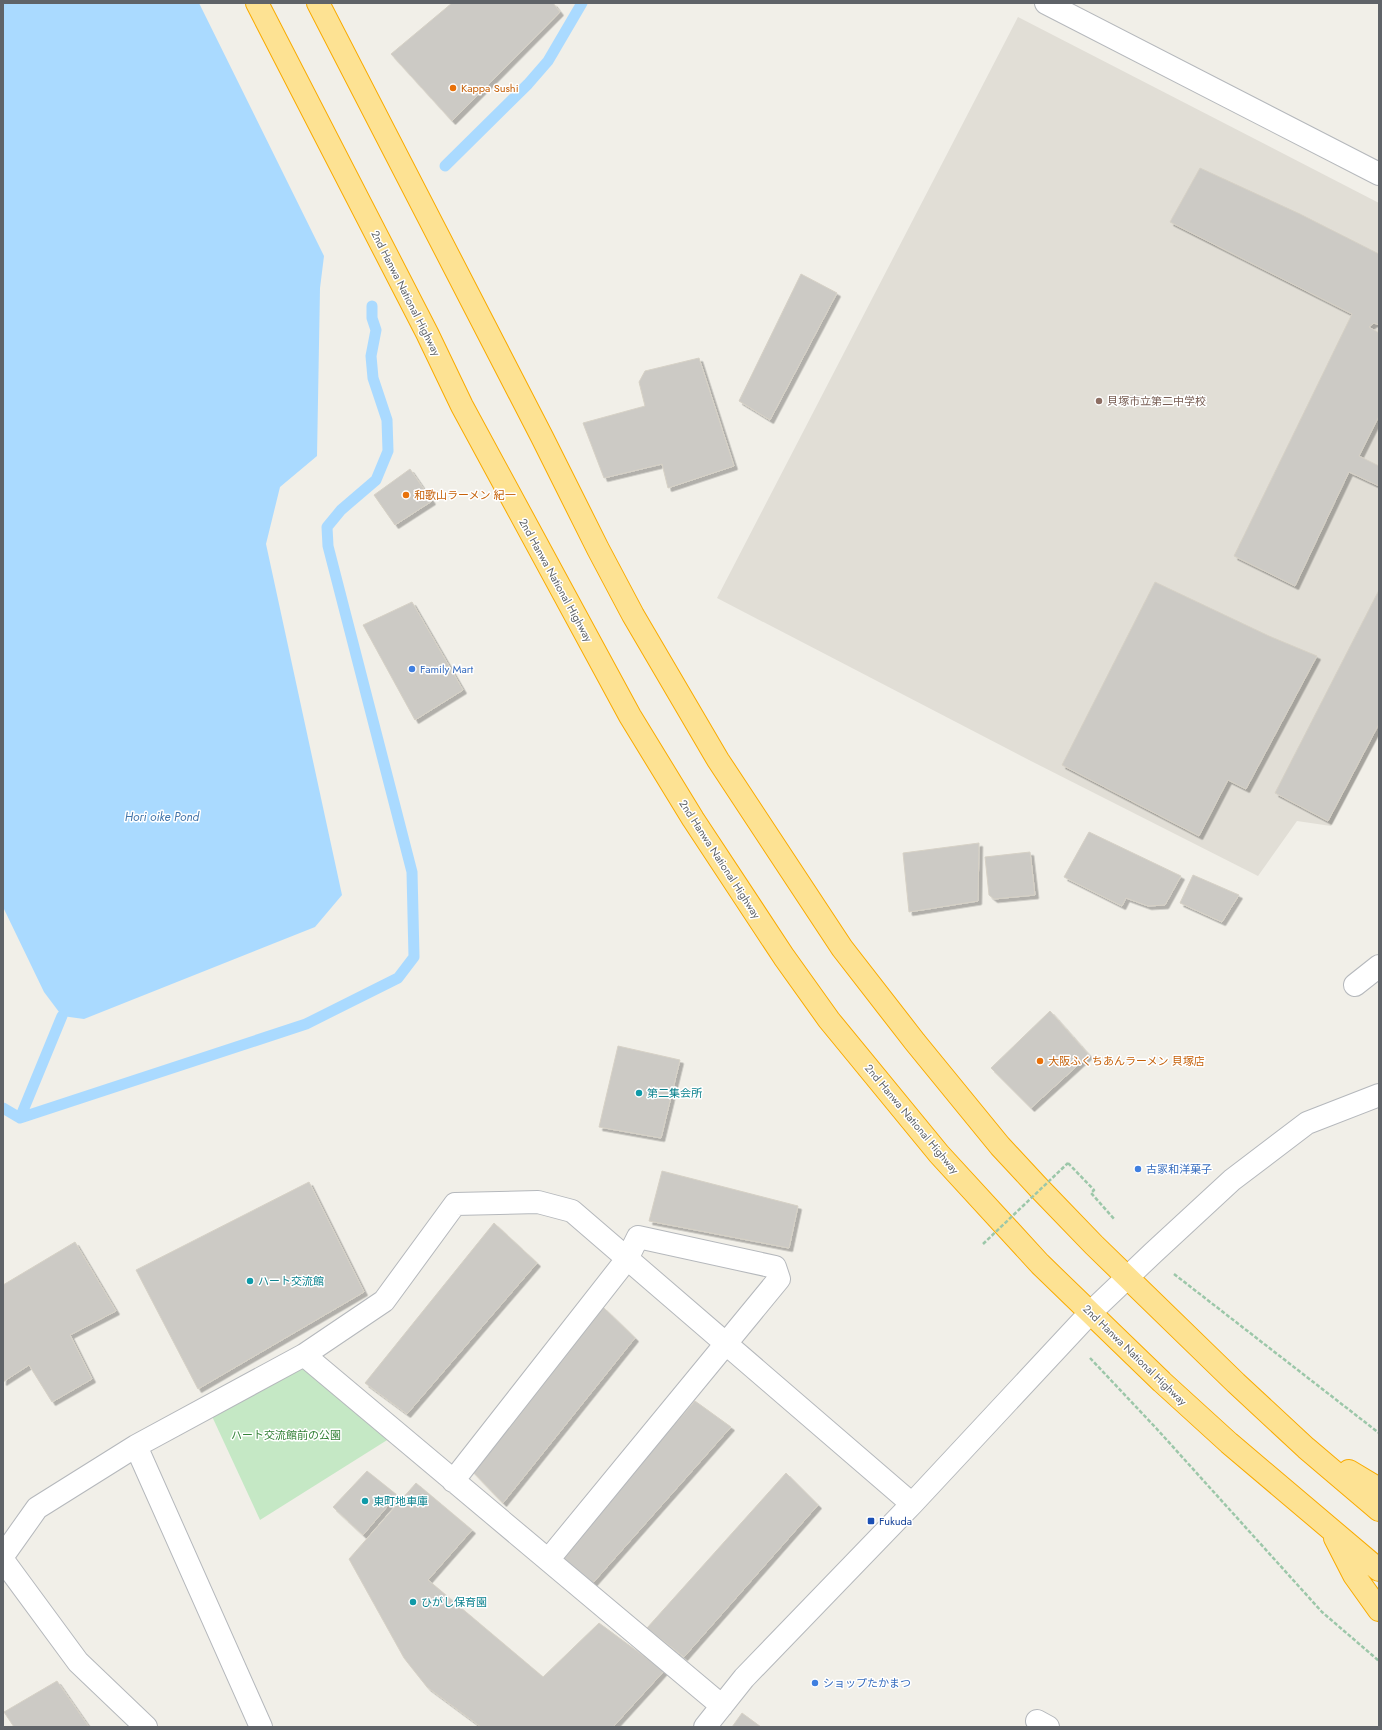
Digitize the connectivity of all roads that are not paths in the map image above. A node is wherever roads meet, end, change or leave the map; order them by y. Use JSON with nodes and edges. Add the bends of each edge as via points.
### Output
{"nodes":[{"id":1,"x":257,"y":3,"type":"edge"},
{"id":2,"x":318,"y":3,"type":"edge"},
{"id":3,"x":1046,"y":3,"type":"edge"},
{"id":4,"x":1379,"y":174,"type":"edge"},
{"id":5,"x":1379,"y":966,"type":"edge"},
{"id":6,"x":1355,"y":985,"type":"dead end"},
{"id":7,"x":1379,"y":1095,"type":"edge"},
{"id":8,"x":627,"y":1259,"type":"junction"},
{"id":9,"x":1128,"y":1277,"type":"junction"},
{"id":10,"x":1090,"y":1313,"type":"junction"},
{"id":11,"x":727,"y":1344,"type":"junction"},
{"id":12,"x":304,"y":1355,"type":"junction"},
{"id":13,"x":136,"y":1446,"type":"junction"},
{"id":14,"x":1306,"y":1448,"type":"junction"},
{"id":15,"x":453,"y":1481,"type":"junction"},
{"id":16,"x":1379,"y":1488,"type":"edge"},
{"id":17,"x":912,"y":1504,"type":"junction"},
{"id":18,"x":1379,"y":1510,"type":"edge"},
{"id":19,"x":1330,"y":1530,"type":"junction"},
{"id":20,"x":3,"y":1556,"type":"edge"},
{"id":21,"x":3,"y":1560,"type":"edge"},
{"id":22,"x":548,"y":1560,"type":"junction"},
{"id":23,"x":1379,"y":1570,"type":"edge"},
{"id":24,"x":1379,"y":1610,"type":"edge"},
{"id":25,"x":722,"y":1706,"type":"junction"},
{"id":26,"x":257,"y":1726,"type":"edge"},
{"id":27,"x":146,"y":1727,"type":"edge"},
{"id":28,"x":705,"y":1727,"type":"edge"}],
"edges":[{"from":1,"to":10,"type":"highway","name":"2nd Hanwa National Highway","via":[[466,413],[630,716],[677,794],[740,892],[829,1020],[939,1154],[1040,1264]]},
{"from":2,"to":9,"type":"highway","via":[[633,615],[718,760],[842,948],[878,996],[1000,1146]]},
{"from":3,"to":4,"type":"street"},
{"from":5,"to":6,"type":"street"},
{"from":7,"to":9,"type":"street","via":[[1307,1123],[1232,1180]]},
{"from":8,"to":11,"type":"street"},
{"from":8,"to":11,"type":"street","via":[[638,1237],[775,1267],[779,1279]]},
{"from":8,"to":12,"type":"street","via":[[572,1211],[538,1202],[456,1204],[384,1301]]},
{"from":8,"to":15,"type":"street"},
{"from":9,"to":10,"type":"street"},
{"from":9,"to":14,"type":"highway"},
{"from":10,"to":17,"type":"street"},
{"from":10,"to":19,"type":"highway","name":"2nd Hanwa National Highway","via":[[1229,1443]]},
{"from":11,"to":17,"type":"street"},
{"from":11,"to":22,"type":"street"},
{"from":12,"to":13,"type":"street"},
{"from":12,"to":15,"type":"street"},
{"from":13,"to":20,"type":"street","via":[[37,1508]]},
{"from":13,"to":26,"type":"street"},
{"from":14,"to":16,"type":"highway"},
{"from":14,"to":18,"type":"highway"},
{"from":15,"to":22,"type":"street"},
{"from":17,"to":25,"type":"street","via":[[744,1678]]},
{"from":19,"to":23,"type":"highway","name":"2nd Hanwa National Highway"},
{"from":19,"to":24,"type":"highway","via":[[1354,1575]]},
{"from":21,"to":27,"type":"street","via":[[78,1662]]},
{"from":22,"to":25,"type":"street"},
{"from":25,"to":28,"type":"street"}]}
